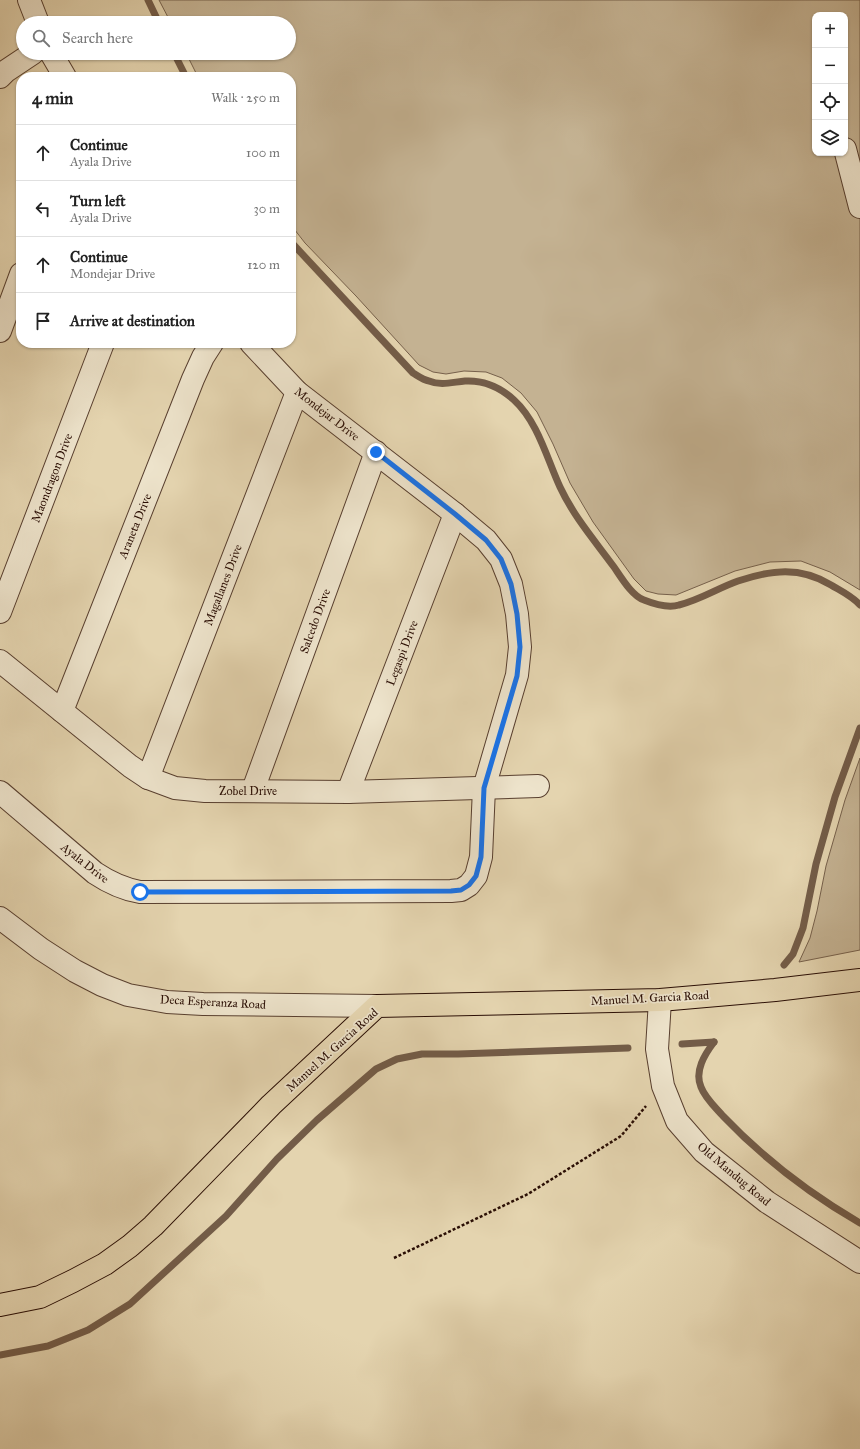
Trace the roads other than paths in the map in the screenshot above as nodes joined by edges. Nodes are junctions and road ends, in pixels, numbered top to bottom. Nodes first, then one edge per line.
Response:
1 (28, 0) edge
2 (35, 16) edge
3 (23, 60) edge
4 (55, 60) edge
5 (62, 72) edge
6 (0, 77) edge
7 (847, 156) edge
8 (860, 207) edge
9 (16, 288) edge
10 (0, 331) edge
11 (101, 348) edge
12 (209, 348) edge
13 (256, 348) edge
14 (297, 392) junction
15 (376, 452) junction
16 (455, 514) junction
17 (0, 612) edge
18 (0, 661) edge
19 (62, 711) junction
20 (148, 778) junction
21 (538, 786) dead end
22 (484, 788) junction
23 (253, 790) junction
24 (0, 792) edge
25 (348, 792) junction
26 (0, 918) edge
27 (860, 980) edge
28 (660, 1000) junction
29 (376, 1006) junction
30 (860, 1262) edge
31 (0, 1305) edge

1 - 2 street
3 - 6 street
4 - 5 street
7 - 8 street
9 - 10 street
11 - 17 street, Maondragon Drive
12 - 19 street, Araneta Drive
13 - 14 street, Mondejar Drive
14 - 15 street, Mondejar Drive
14 - 20 street, Magallanes Drive
15 - 16 street, Mondejar Drive
15 - 23 street, Salcedo Drive
16 - 22 street, Mondejar Drive
16 - 25 street, Legaspi Drive
18 - 19 street, Zobel Drive
19 - 20 street, Zobel Drive
20 - 23 street, Zobel Drive
21 - 22 street, Zobel Drive
22 - 24 street, Ayala Drive
22 - 25 street, Zobel Drive
23 - 25 street, Zobel Drive
26 - 29 street, Deca Esperanza Road
27 - 28 main road, Manuel M. Garcia Road
28 - 29 main road, Manuel M. Garcia Road
28 - 30 street, Old Mandug Road
29 - 31 main road, Manuel M. Garcia Road

